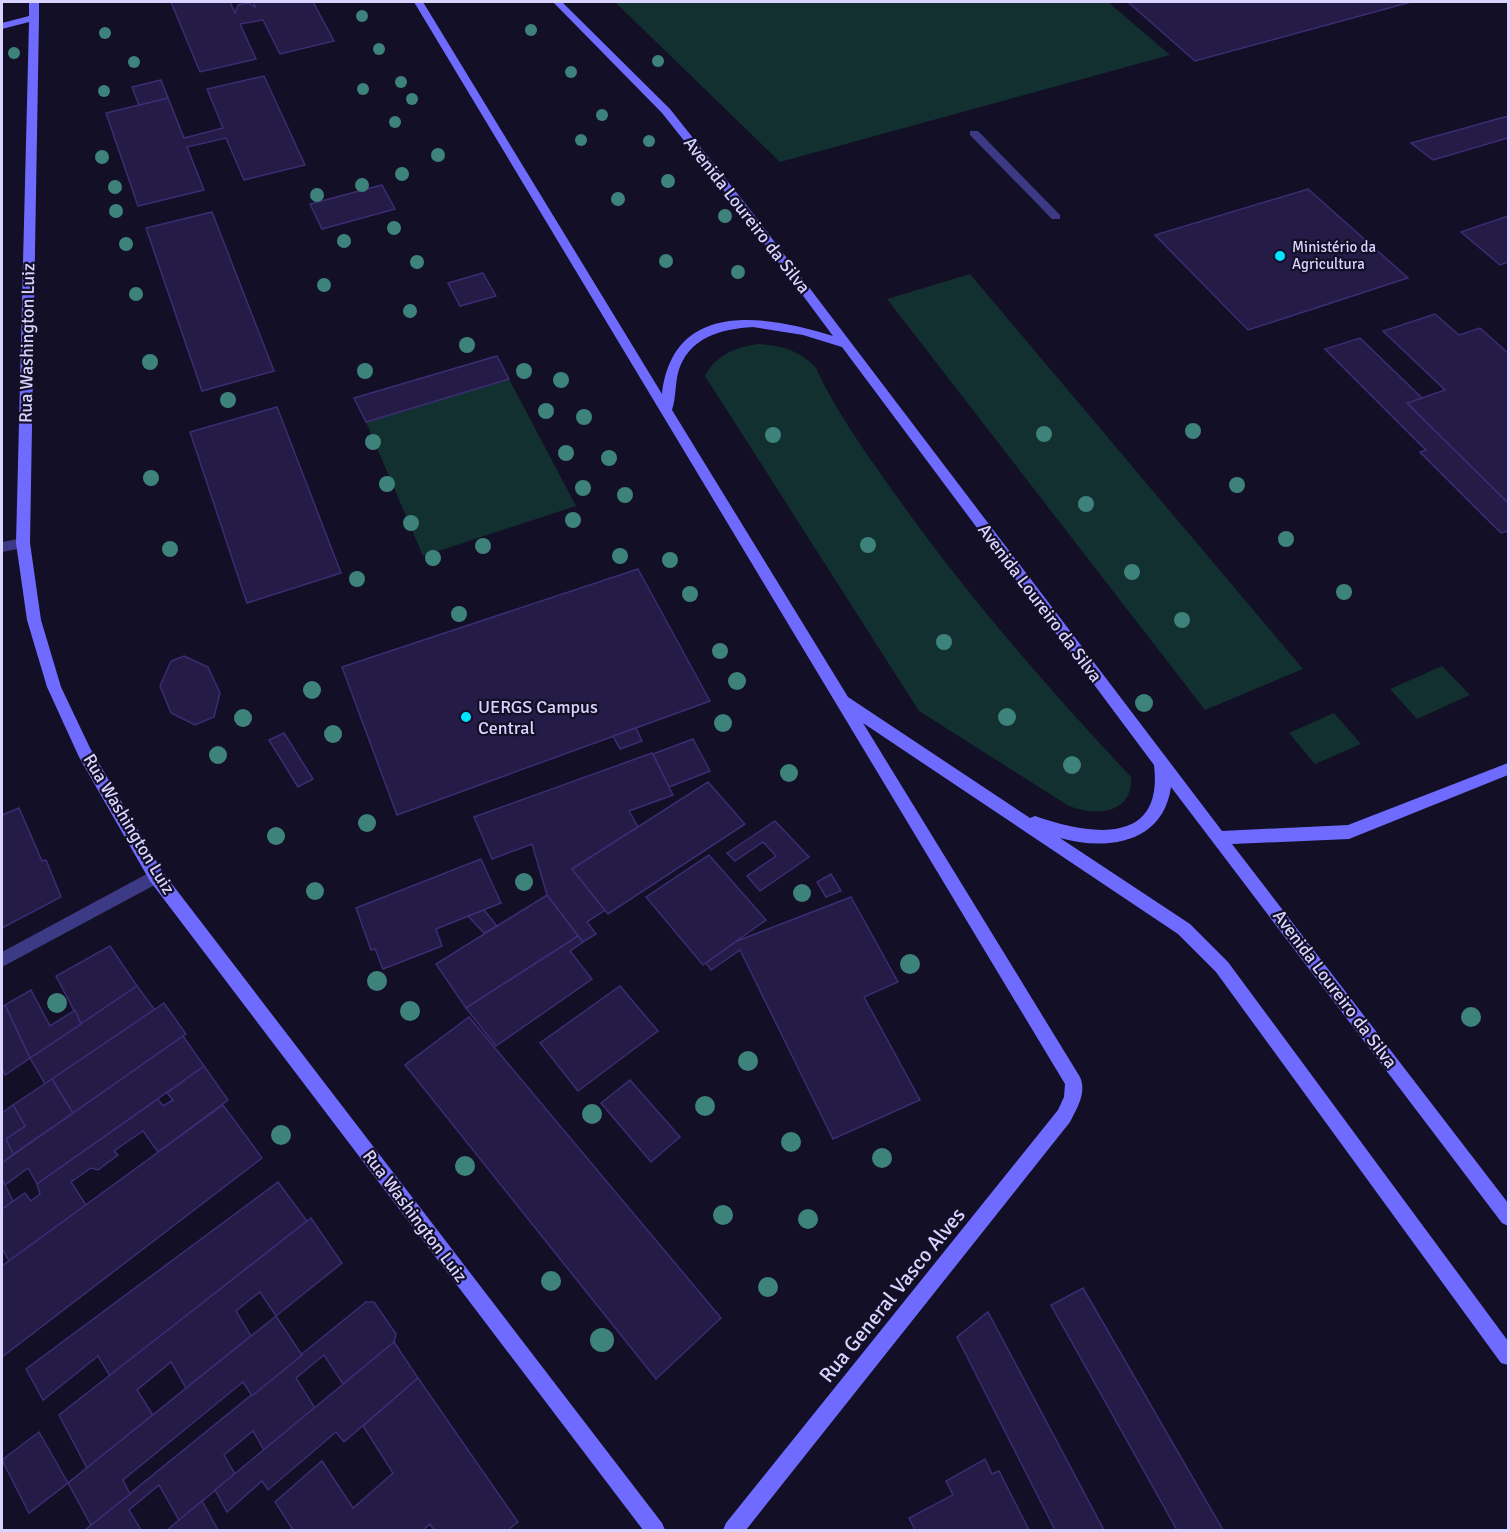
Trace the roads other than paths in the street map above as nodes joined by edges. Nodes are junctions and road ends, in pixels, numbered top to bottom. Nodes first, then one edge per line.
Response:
1 (34, 2) edge
2 (418, 2) edge
3 (557, 2) edge
4 (34, 18) junction
5 (2, 26) edge
6 (974, 134) dead end
7 (1056, 217) dead end
8 (847, 345) junction
9 (667, 409) junction
10 (23, 543) junction
11 (2, 547) edge
12 (839, 699) junction
13 (1159, 759) junction
14 (1509, 769) edge
15 (1007, 811) junction
16 (1221, 838) junction
17 (156, 876) junction
18 (2, 960) edge
19 (1509, 1217) edge
20 (1509, 1356) edge
21 (655, 1530) edge
22 (733, 1530) edge

1 - 4 main road, Rua Washington Luiz
2 - 9 main road
3 - 8 main road, Avenida Loureiro da Silva
4 - 5 main road
4 - 10 main road, Rua Washington Luiz
6 - 7 street
8 - 9 main road
8 - 13 main road, Avenida Loureiro da Silva
9 - 12 main road
10 - 11 street
10 - 17 main road, Rua Washington Luiz
12 - 15 main road
12 - 22 main road, Rua General Vasco Alves
13 - 15 main road
13 - 16 main road, Avenida Loureiro da Silva
14 - 16 main road
15 - 20 main road
16 - 19 main road, Avenida Loureiro da Silva
17 - 18 street
17 - 21 main road, Rua Washington Luiz

